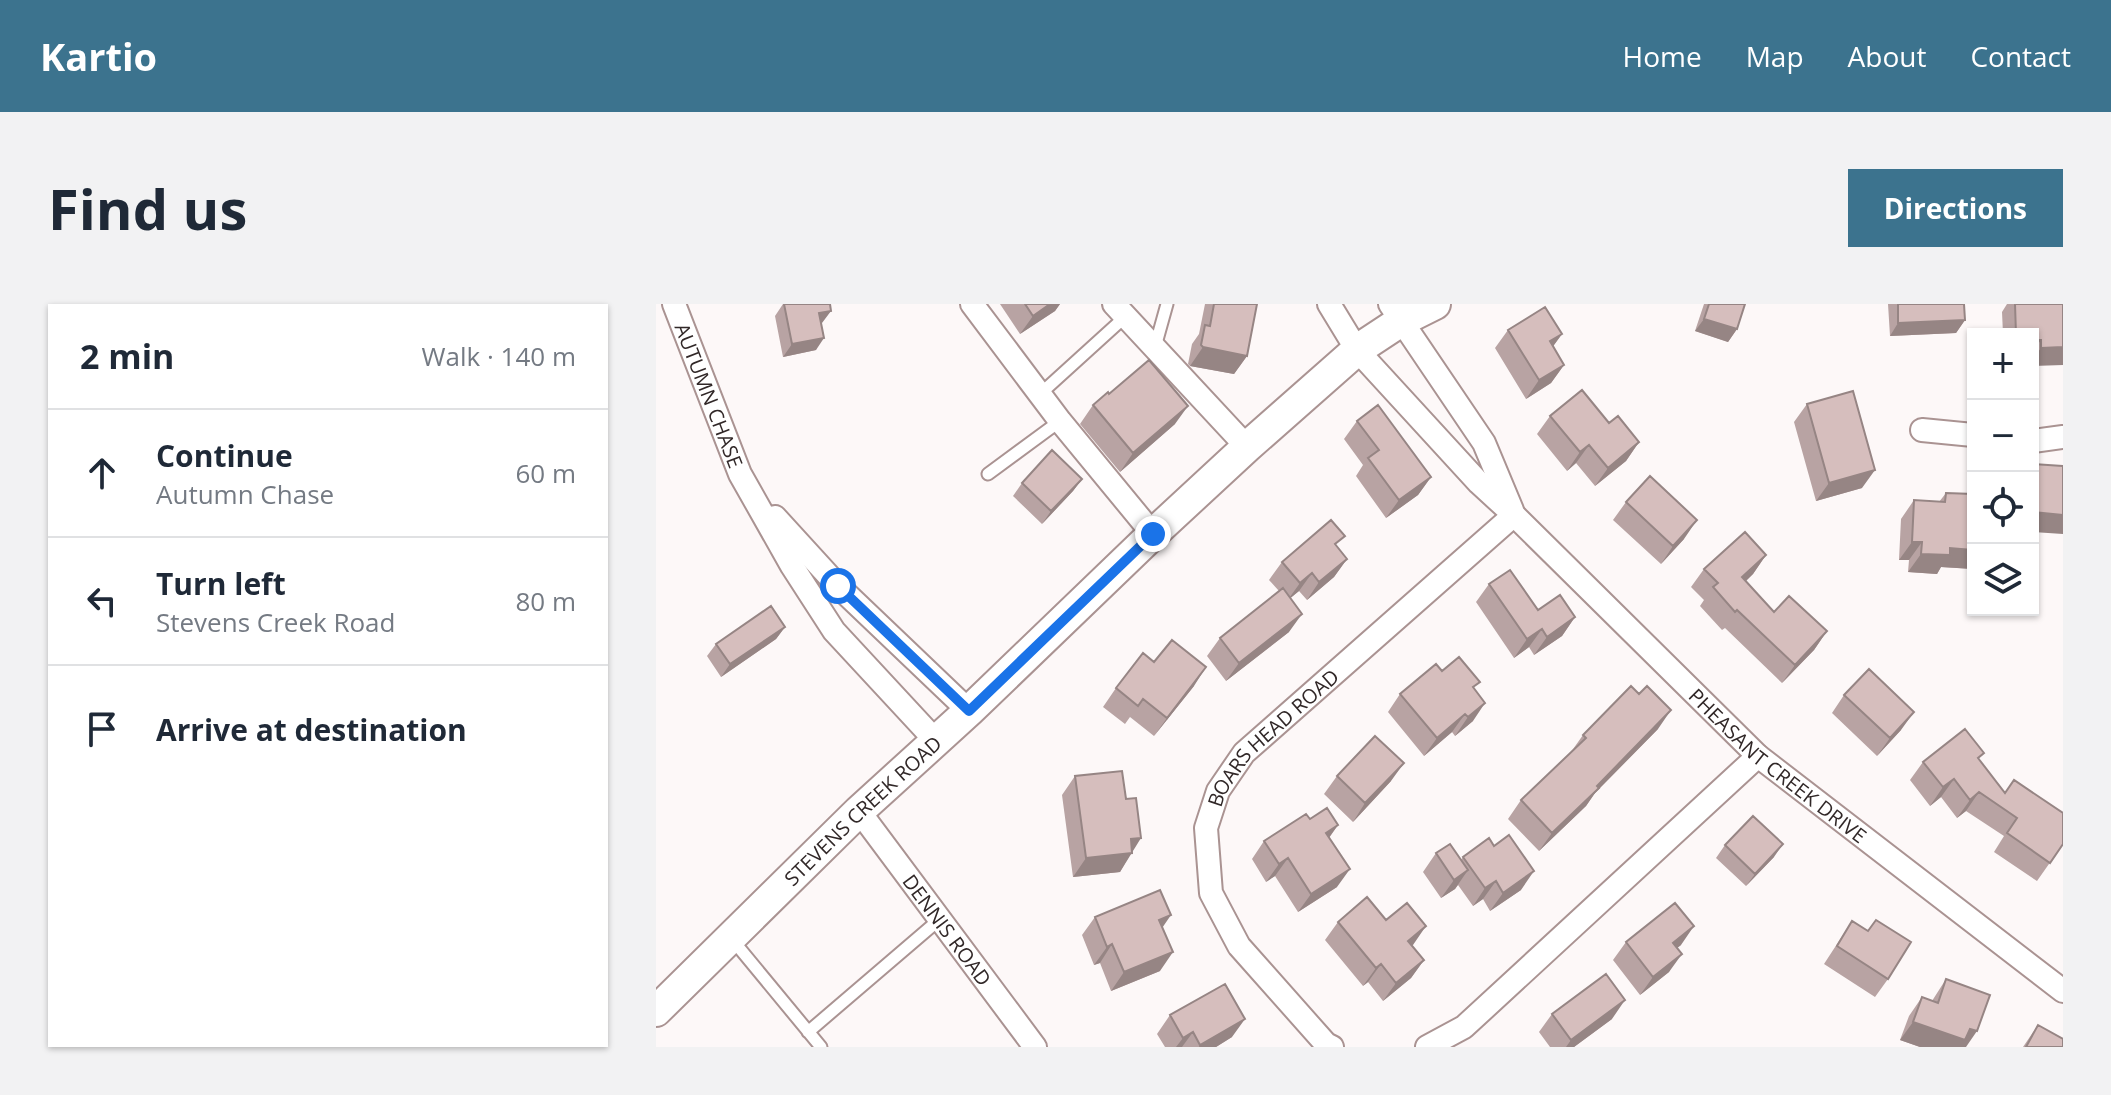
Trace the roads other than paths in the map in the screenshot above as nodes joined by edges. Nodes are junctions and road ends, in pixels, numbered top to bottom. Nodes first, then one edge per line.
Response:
1 (674, 304) edge
2 (972, 304) edge
3 (1167, 304) edge
4 (1329, 304) edge
5 (1435, 304) edge
6 (1120, 310) edge
7 (1395, 313) edge
8 (1155, 347) junction
9 (1357, 350) junction
10 (1039, 395) junction
11 (1459, 407) junction
12 (1060, 421) junction
13 (1429, 429) junction
14 (1922, 430) dead end
15 (1967, 434) edge
16 (2063, 437) edge
17 (2039, 440) edge
18 (1247, 447) junction
19 (988, 474) dead end
20 (747, 487) junction
21 (1514, 515) junction
22 (1153, 534) junction
23 (969, 711) junction
24 (936, 741) junction
25 (1758, 756) junction
26 (859, 811) junction
27 (940, 919) junction
28 (730, 938) junction
29 (2063, 991) edge
30 (656, 1011) edge
31 (808, 1032) junction
32 (821, 1047) edge
33 (1035, 1047) edge
34 (1332, 1047) edge
35 (1427, 1047) edge

1 - 20 street, AUTUMN CHASE
2 - 10 street
3 - 8 lane
4 - 9 street, PHEASANT CREEK DRIVE
5 - 7 street, STEVENS CREEK ROAD
6 - 8 street
6 - 10 lane
7 - 9 street, STEVENS CREEK ROAD
7 - 11 street, PHEASANT CREEK DRIVE
8 - 18 street
9 - 13 street, PHEASANT CREEK DRIVE
9 - 18 street, STEVENS CREEK ROAD
10 - 12 street
11 - 13 street
11 - 21 street, PHEASANT CREEK DRIVE
12 - 19 lane
12 - 22 street
13 - 21 street, PHEASANT CREEK DRIVE
14 - 15 street
16 - 17 street
18 - 22 street, STEVENS CREEK ROAD
20 - 23 street, AUTUMN CHASE
20 - 24 street, AUTUMN CHASE
21 - 25 street, PHEASANT CREEK DRIVE
21 - 34 street, BOARS HEAD ROAD
22 - 23 street, STEVENS CREEK ROAD
23 - 24 street, STEVENS CREEK ROAD
24 - 26 street, STEVENS CREEK ROAD
25 - 29 street, PHEASANT CREEK DRIVE
25 - 35 street
26 - 27 street, DENNIS ROAD
26 - 28 street, STEVENS CREEK ROAD
27 - 31 lane
27 - 33 street, DENNIS ROAD
28 - 30 street, STEVENS CREEK ROAD
28 - 31 lane
31 - 32 lane

